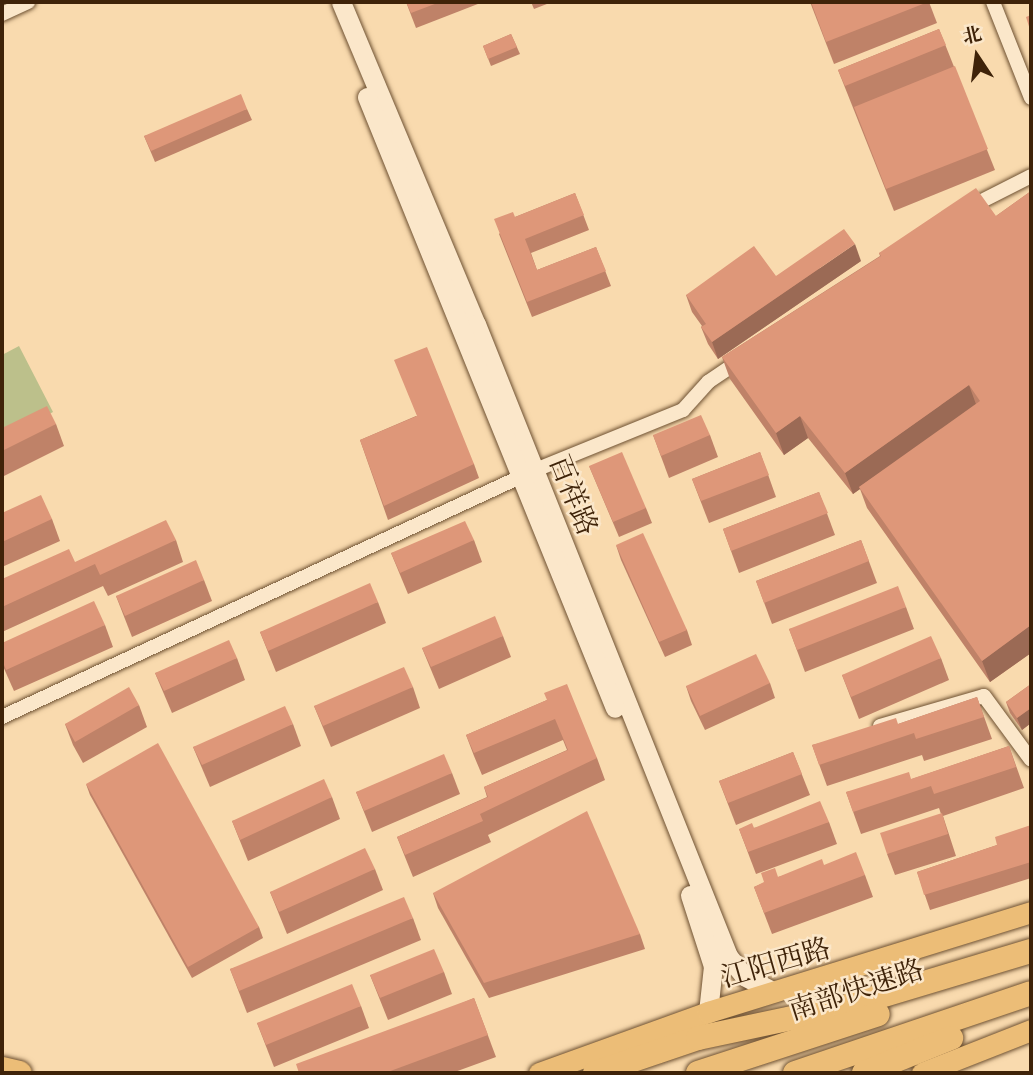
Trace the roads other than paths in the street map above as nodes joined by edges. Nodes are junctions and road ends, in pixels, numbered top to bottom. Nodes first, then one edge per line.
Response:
1 (28, 2) edge
2 (328, 2) edge
3 (341, 2) edge
4 (993, 2) edge
5 (2, 14) edge
6 (1031, 98) edge
7 (1031, 176) edge
8 (952, 219) edge
9 (752, 352) edge
10 (527, 475) junction
11 (2, 717) edge
12 (870, 729) edge
13 (1031, 760) edge
14 (1031, 912) edge
15 (1031, 951) edge
16 (1031, 962) edge
17 (774, 992) junction
18 (1031, 993) edge
19 (1031, 1006) edge
20 (844, 1007) junction
21 (708, 1012) junction
22 (1031, 1030) edge
23 (2, 1069) edge
24 (868, 1071) edge
25 (20, 1073) edge
26 (538, 1073) edge
27 (595, 1073) edge
28 (643, 1073) edge
29 (698, 1073) edge
30 (795, 1073) edge
31 (922, 1073) edge

1 - 5 street
2 - 10 street, 百祥路
3 - 10 street, 百祥路
4 - 6 street
7 - 8 street
9 - 10 street
10 - 11 street
10 - 17 street, 百祥路
10 - 21 street, 百祥路
12 - 13 street
14 - 17 main road, 江阳西路
15 - 20 highway
16 - 29 highway, 南部快速路
17 - 21 main road, 江阳西路
18 - 30 highway
19 - 24 highway
20 - 27 highway
20 - 28 highway
21 - 26 main road, 江阳西路
22 - 31 main road
23 - 25 highway

